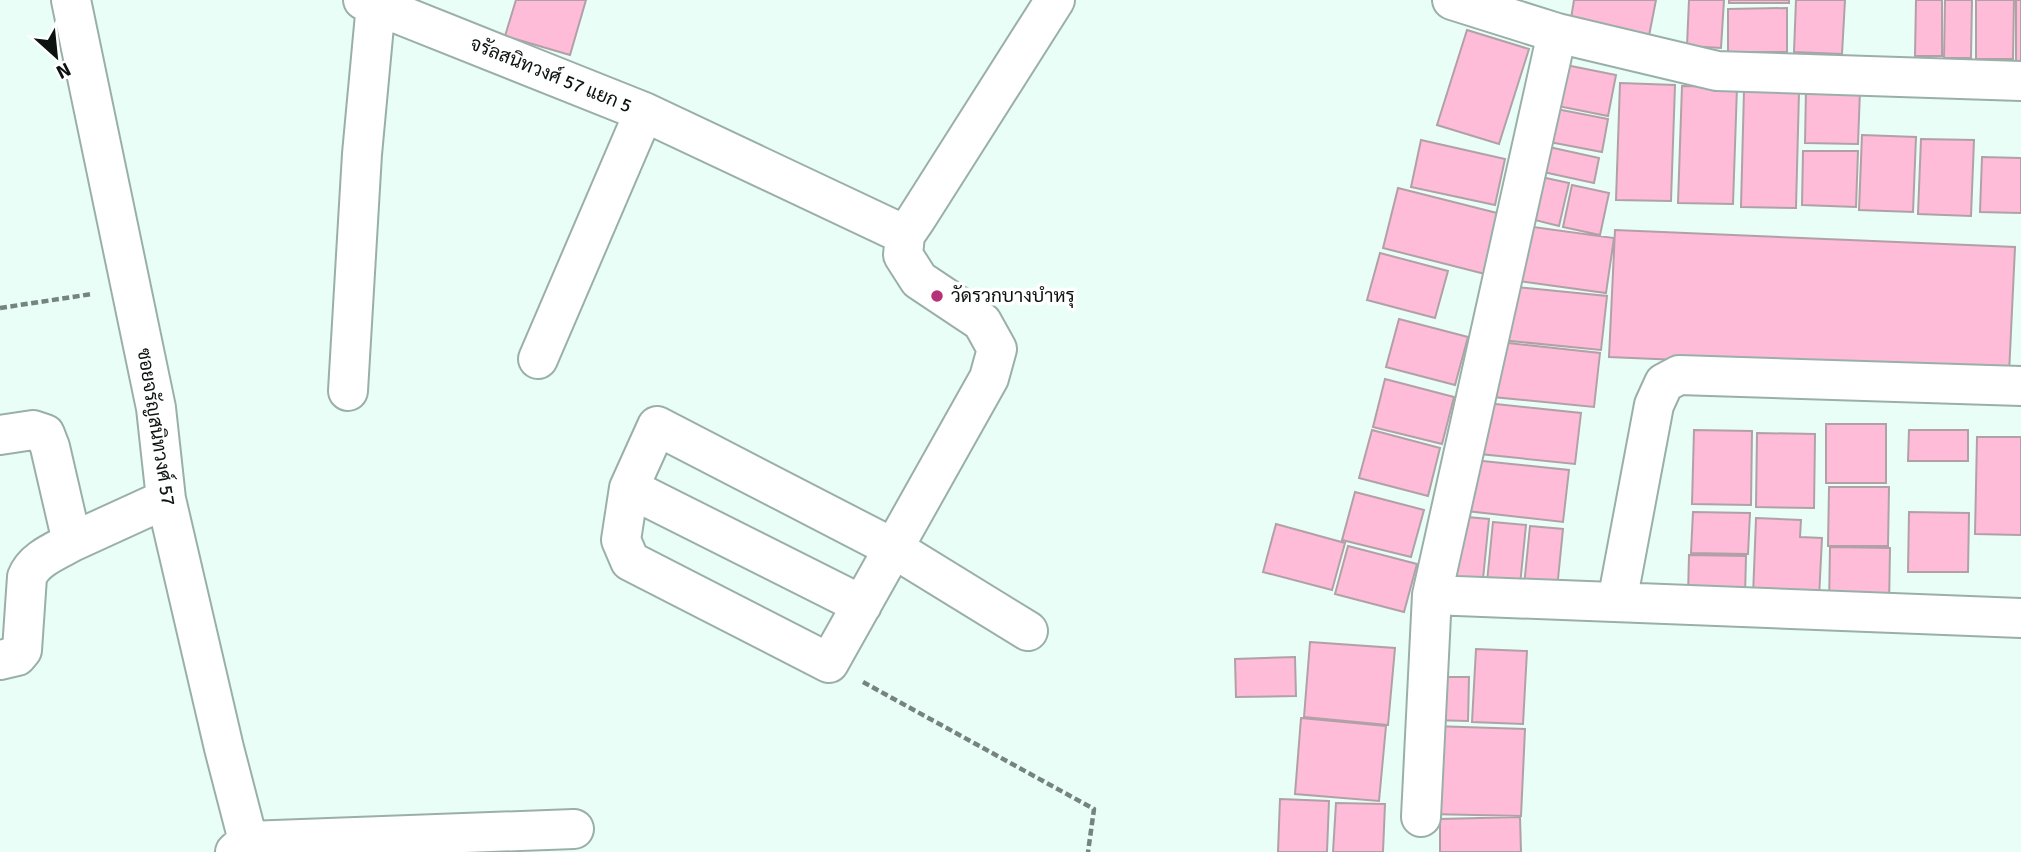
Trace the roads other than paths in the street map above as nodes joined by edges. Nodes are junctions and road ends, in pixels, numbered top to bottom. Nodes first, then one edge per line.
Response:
1 (71, 0) edge
2 (1055, 0) edge
3 (1452, 0) edge
4 (370, 2) edge
5 (1557, 33) junction
6 (2021, 80) edge
7 (644, 112) junction
8 (905, 235) junction
9 (538, 359) dead end
10 (2021, 386) edge
11 (348, 391) dead end
12 (0, 435) edge
13 (629, 488) junction
14 (166, 499) junction
15 (72, 542) junction
16 (893, 548) junction
17 (1432, 595) junction
18 (1617, 602) junction
19 (862, 605) junction
20 (2021, 618) edge
21 (1028, 631) dead end
22 (0, 660) edge
23 (1421, 817) dead end
24 (574, 829) dead end
25 (244, 848) edge

1 - 14 street, ซอยจรัญสนิทวงศ์ 57
2 - 8 street
3 - 5 street
4 - 7 street, จรัลสนิทวงศ์ 57 แยก 5
4 - 11 street
5 - 6 street
5 - 17 street
7 - 8 street
7 - 9 street, จรัลสนิทวงศ์ 57 แยก 5
8 - 16 street
10 - 18 street
12 - 15 street
13 - 16 street
13 - 19 street
13 - 19 street
14 - 15 street
14 - 25 street, ซอยจรัญสนิทวงศ์ 57
15 - 22 street
16 - 19 street
16 - 21 street
17 - 18 street
17 - 23 street
18 - 20 street
24 - 25 street

